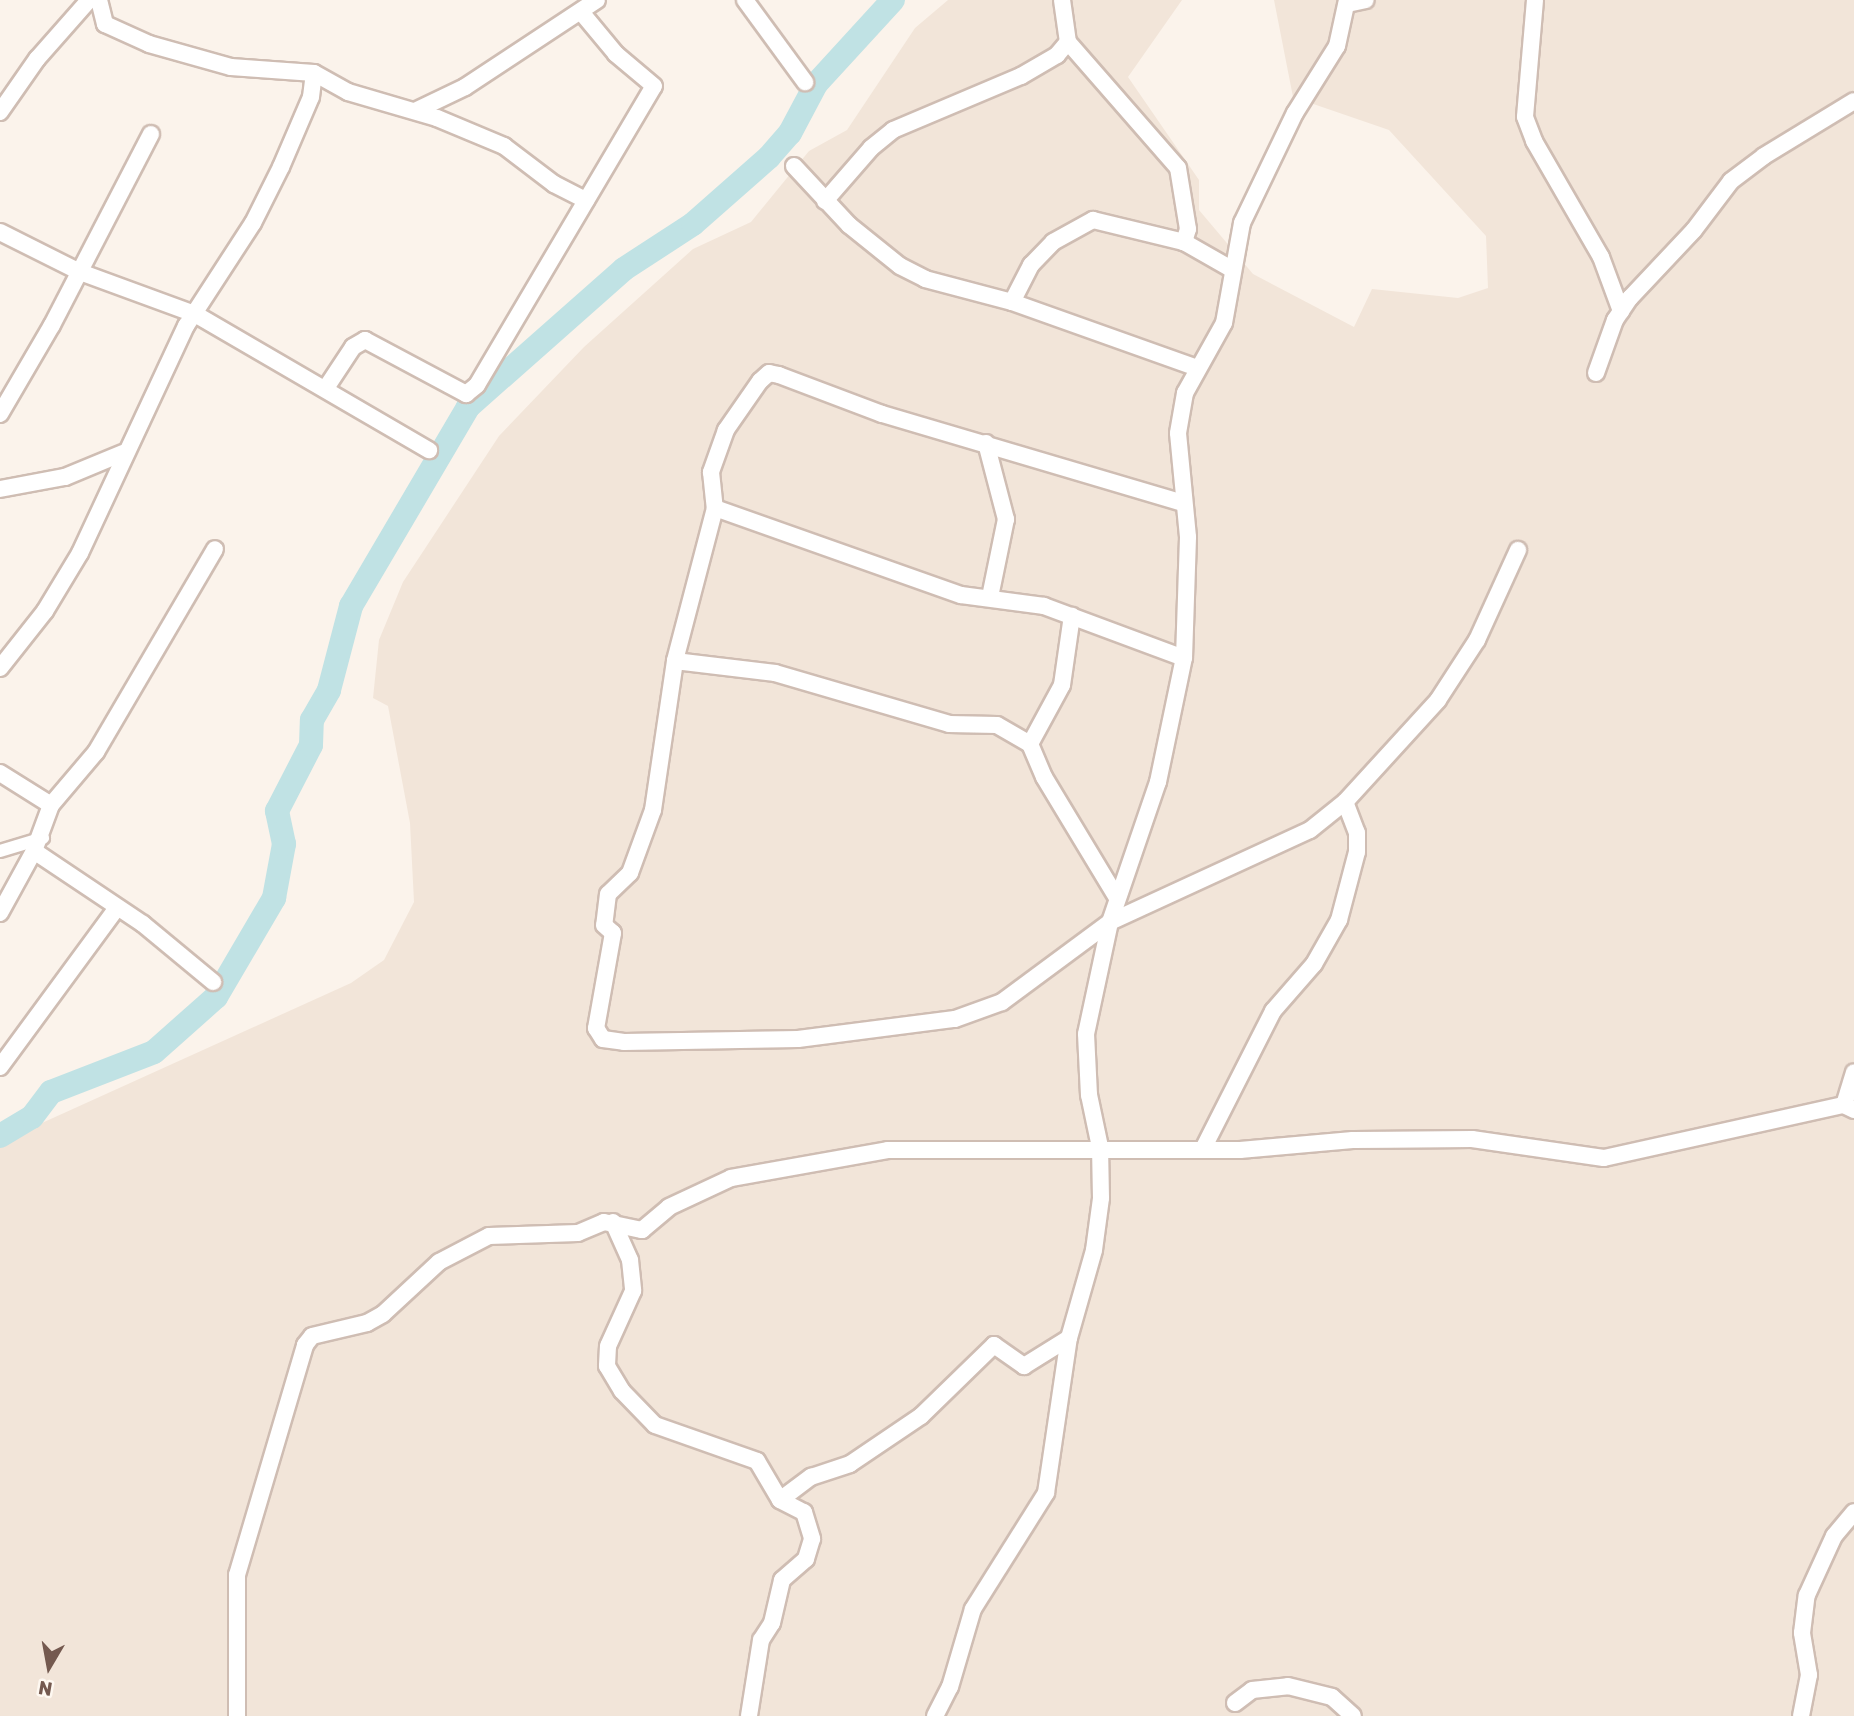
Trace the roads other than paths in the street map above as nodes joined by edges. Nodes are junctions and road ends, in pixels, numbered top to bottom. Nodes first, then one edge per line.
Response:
1 (89, 0) edge
2 (99, 0) edge
3 (597, 0) edge
4 (745, 0) edge
5 (1062, 0) edge
6 (1366, 0) edge
7 (1535, 0) edge
8 (1347, 2) edge
9 (581, 12) junction
10 (1068, 42) junction
11 (314, 73) junction
12 (805, 82) dead end
13 (1854, 101) edge
14 (415, 111) junction
15 (0, 112) edge
16 (151, 134) dead end
17 (794, 166) dead end
18 (586, 200) junction
19 (825, 201) junction
20 (0, 232) edge
21 (1184, 242) junction
22 (1233, 270) junction
23 (80, 272) junction
24 (1012, 302) junction
25 (1621, 311) junction
26 (195, 314) junction
27 (1197, 368) junction
28 (1596, 373) dead end
29 (326, 388) junction
30 (0, 414) edge
31 (986, 443) junction
32 (429, 450) dead end
33 (123, 453) junction
34 (0, 489) edge
35 (1183, 503) junction
36 (715, 508) junction
37 (215, 549) dead end
38 (1518, 550) dead end
39 (990, 597) junction
40 (1072, 617) junction
41 (1184, 658) junction
42 (675, 661) junction
43 (0, 668) edge
44 (1030, 744) junction
45 (0, 773) edge
46 (1345, 802) junction
47 (51, 805) junction
48 (0, 850) edge
49 (34, 851) junction
50 (1117, 898) junction
51 (117, 908) junction
52 (0, 913) edge
53 (1110, 922) junction
54 (213, 982) dead end
55 (0, 1066) edge
56 (1854, 1072) edge
57 (1849, 1107) edge
58 (1100, 1147) junction
59 (1203, 1149) junction
60 (613, 1222) junction
61 (1069, 1338) junction
62 (780, 1500) junction
63 (1854, 1512) edge
64 (1236, 1703) dead end
65 (237, 1716) edge
66 (749, 1716) edge
67 (935, 1716) edge
68 (1353, 1716) edge
69 (1801, 1716) edge

1 - 15 street
2 - 11 street
3 - 9 street
4 - 12 street
5 - 10 street
6 - 8 street
7 - 25 street
8 - 22 street
9 - 14 street
9 - 18 street
10 - 19 street
10 - 21 street
11 - 14 street
11 - 26 street
13 - 25 street
14 - 18 street
16 - 23 street
17 - 19 street
18 - 29 street
19 - 24 street
20 - 23 street
21 - 22 street
21 - 24 street
22 - 27 street
23 - 26 street
23 - 30 street
24 - 27 street
25 - 28 street
26 - 29 street
26 - 33 street
27 - 35 street
29 - 32 street
31 - 35 street
31 - 36 street
31 - 39 street
33 - 34 street
33 - 43 street
35 - 41 street
36 - 39 street
36 - 42 street
37 - 47 street
38 - 46 street
39 - 40 street
40 - 41 street
40 - 44 street
41 - 50 street
42 - 44 street
42 - 53 street
44 - 50 street
45 - 47 street
46 - 53 street
46 - 59 street
47 - 48 street
47 - 49 street
49 - 51 street
49 - 52 street
50 - 53 street
51 - 54 street
51 - 55 street
53 - 58 street
56 - 57 street
57 - 59 street
58 - 59 street
58 - 60 street
58 - 61 street
60 - 62 street
60 - 65 street
61 - 62 street
61 - 67 street
62 - 66 street
63 - 69 street
64 - 68 street

